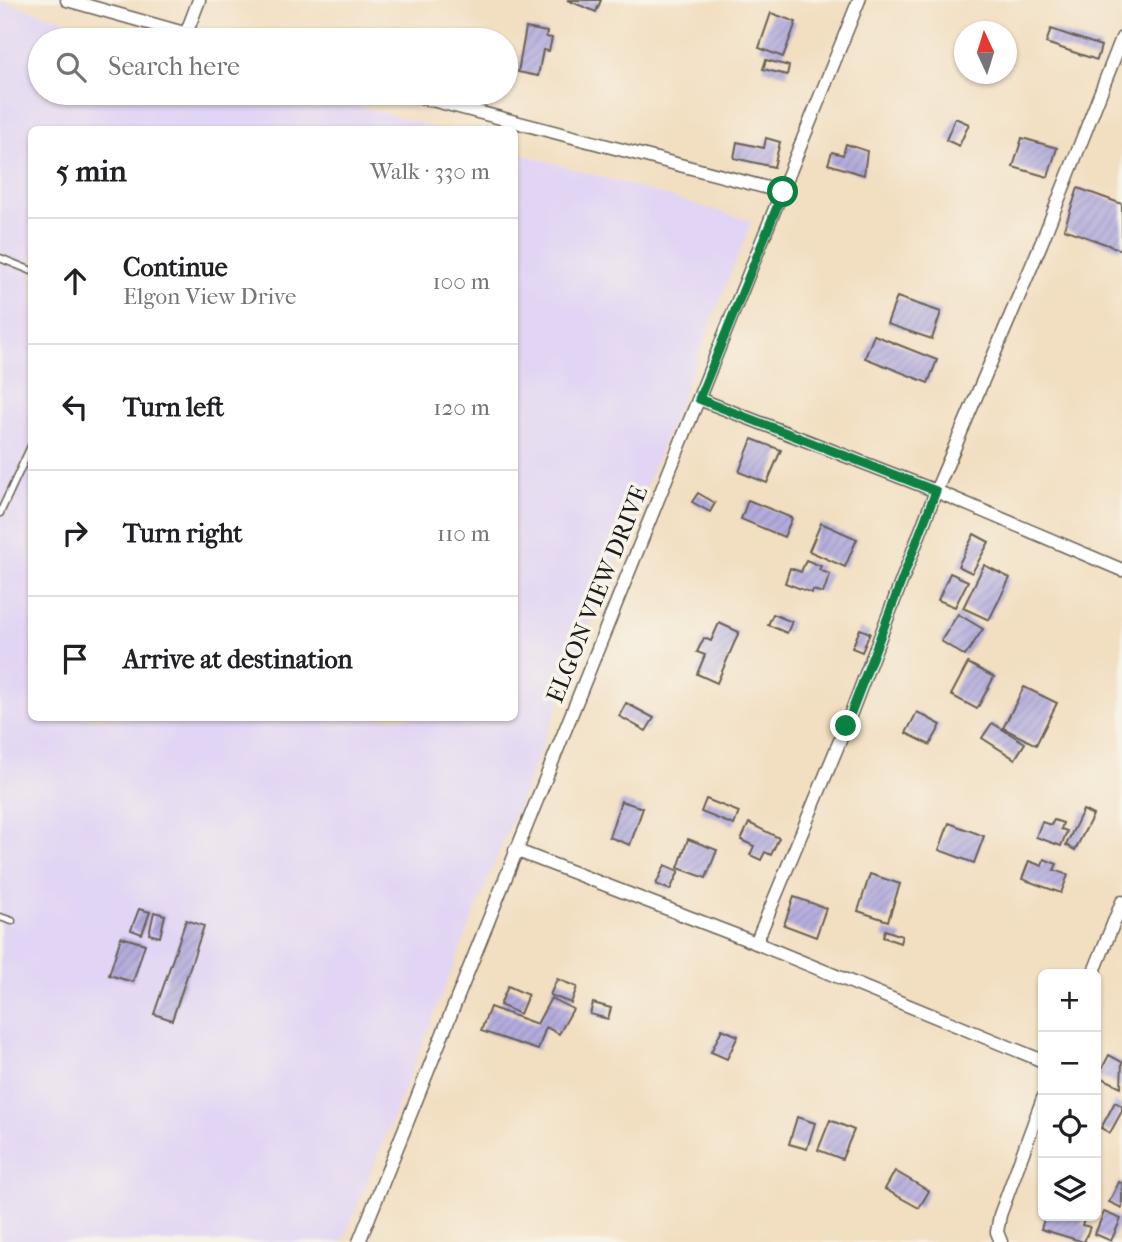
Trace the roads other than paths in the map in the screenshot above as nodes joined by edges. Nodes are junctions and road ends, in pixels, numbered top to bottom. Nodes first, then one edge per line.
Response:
1 (67, 0) edge
2 (198, 0) edge
3 (859, 0) edge
4 (165, 28) edge
5 (188, 28) edge
6 (1122, 38) edge
7 (451, 105) edge
8 (783, 192) junction
9 (0, 258) edge
10 (28, 269) edge
11 (699, 399) junction
12 (28, 453) edge
13 (936, 491) junction
14 (0, 513) edge
15 (1122, 570) edge
16 (515, 850) junction
17 (1122, 902) edge
18 (0, 917) edge
19 (12, 921) dead end
20 (756, 943) junction
21 (1095, 969) edge
22 (1038, 1059) edge
23 (1038, 1112) edge
24 (359, 1242) edge
25 (1001, 1242) edge

1 - 4 street
2 - 5 street
3 - 8 street, ELGON VIEW DRIVE
6 - 13 street
7 - 8 street
8 - 11 street, ELGON VIEW DRIVE
9 - 10 lane
11 - 13 street
11 - 16 street, ELGON VIEW DRIVE
12 - 14 lane
13 - 15 street
13 - 20 street
16 - 20 street
16 - 24 street, ELGON VIEW DRIVE
17 - 21 street
18 - 19 lane
20 - 22 street
23 - 25 street

